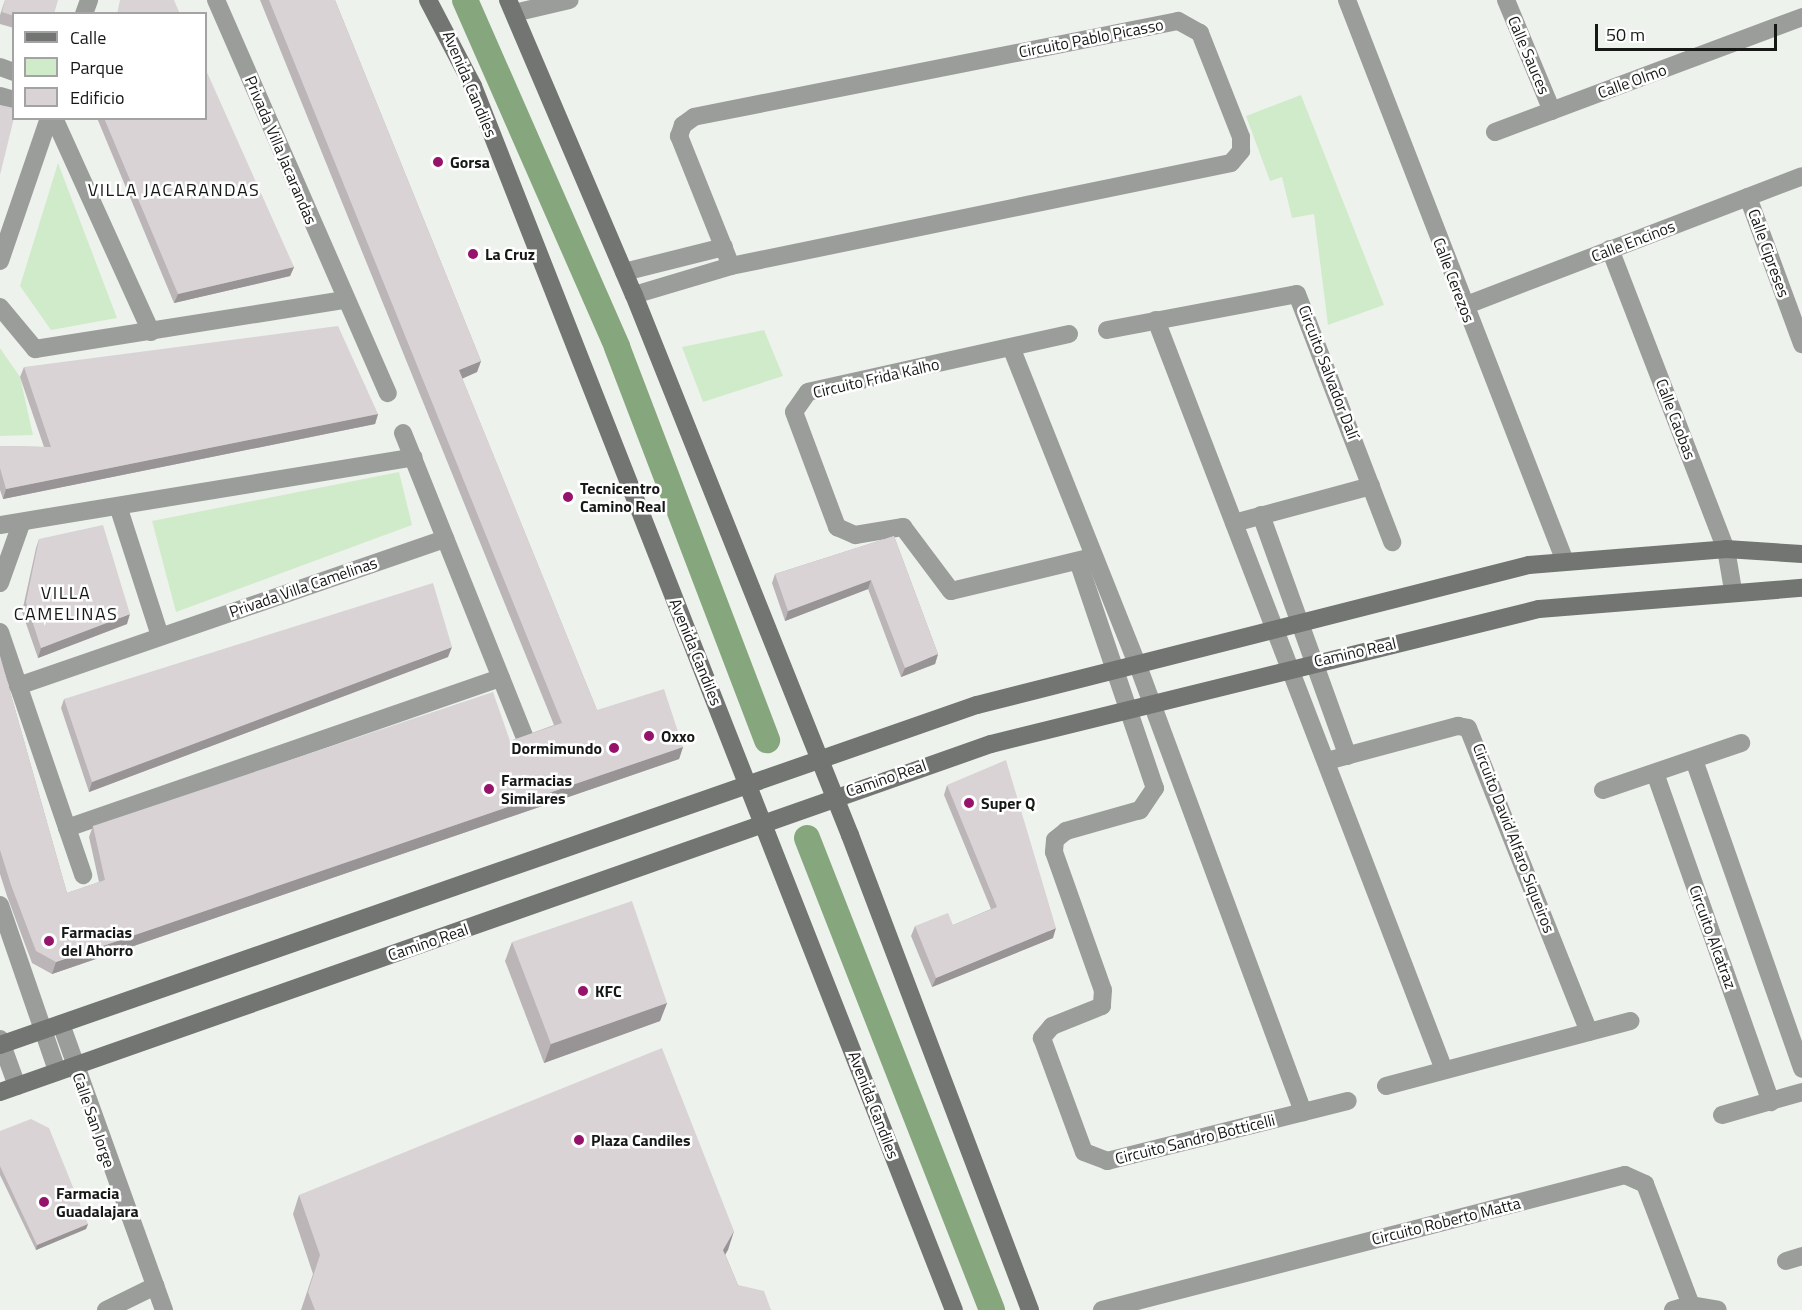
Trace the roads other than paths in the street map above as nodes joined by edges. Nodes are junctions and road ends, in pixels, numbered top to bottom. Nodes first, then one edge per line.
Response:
1 (216, 0) edge
2 (428, 0) edge
3 (570, 0) edge
4 (1347, 0) edge
5 (1506, 0) edge
6 (511, 6) edge
7 (1802, 17) edge
8 (1552, 111) junction
9 (51, 120) edge
10 (53, 120) edge
11 (1495, 132) dead end
12 (1802, 176) edge
13 (1748, 197) junction
14 (724, 247) junction
15 (1610, 249) junction
16 (0, 261) edge
17 (731, 266) junction
18 (624, 272) junction
19 (634, 294) junction
20 (346, 300) junction
21 (1464, 306) junction
22 (0, 307) edge
23 (1156, 320) junction
24 (1107, 330) dead end
25 (151, 332) junction
26 (1069, 334) dead end
27 (1802, 344) edge
28 (1011, 347) junction
29 (388, 393) dead end
30 (403, 433) dead end
31 (412, 457) junction
32 (1371, 486) junction
33 (120, 509) junction
34 (1261, 515) junction
35 (1234, 523) junction
36 (21, 524) junction
37 (0, 525) edge
38 (445, 539) junction
39 (1392, 542) dead end
40 (1726, 549) junction
41 (1802, 554) edge
42 (5, 555) edge
43 (1096, 555) junction
44 (1564, 559) junction
45 (1078, 561) junction
46 (0, 583) edge
47 (1802, 588) edge
48 (1733, 590) junction
49 (1299, 620) junction
50 (1275, 626) junction
51 (0, 632) edge
52 (160, 636) junction
53 (1314, 662) junction
54 (1137, 663) junction
55 (1116, 668) junction
56 (1290, 668) junction
57 (501, 678) junction
58 (18, 686) junction
59 (1152, 701) junction
60 (1130, 707) junction
61 (524, 735) edge
62 (1741, 743) dead end
63 (1348, 756) junction
64 (819, 759) junction
65 (1694, 760) junction
66 (1327, 761) junction
67 (1655, 773) junction
68 (749, 784) junction
69 (1603, 790) dead end
70 (834, 796) junction
71 (763, 822) junction
72 (67, 828) junction
73 (83, 874) dead end
74 (0, 905) edge
75 (1630, 1021) dead end
76 (52, 1027) junction
77 (1589, 1032) junction
78 (1, 1043) edge
79 (75, 1065) junction
80 (1802, 1069) edge
81 (1444, 1070) junction
82 (57, 1071) junction
83 (1386, 1086) dead end
84 (8, 1089) edge
85 (1802, 1092) edge
86 (1348, 1101) dead end
87 (1771, 1102) junction
88 (1303, 1112) junction
89 (1722, 1115) dead end
90 (154, 1286) junction
91 (1682, 1308) edge
92 (106, 1310) edge
93 (164, 1310) edge
94 (954, 1310) edge
95 (1030, 1310) edge
96 (1102, 1310) edge
97 (1718, 1310) edge

1 - 20 street, Privada Villa Jacarandas
2 - 68 street, Avenida Candiles
3 - 6 street
4 - 21 street, Calle Cerezos
5 - 8 street, Calle Sauces
6 - 18 street
7 - 8 street, Calle Olmo
8 - 11 street, Calle Olmo
9 - 16 street
10 - 25 street
12 - 13 street, Calle Encinos
13 - 15 street, Calle Encinos
13 - 27 street, Calle Cipreses
14 - 17 street, Circuito Pablo Picasso
14 - 17 street, Circuito Pablo Picasso
14 - 18 street
15 - 21 street, Calle Encinos
15 - 40 street, Calle Caobas
17 - 19 street, Circuito Pablo Picasso
18 - 19 street
19 - 64 street
20 - 25 street
20 - 29 street, Privada Villa Jacarandas
21 - 44 street, Calle Cerezos
22 - 25 street
23 - 24 street, Circuito Salvador Dalí
23 - 32 street, Circuito Salvador Dalí
23 - 35 street
26 - 28 street, Circuito Frida Kalho
28 - 43 street
28 - 45 street, Circuito Frida Kalho
30 - 31 street
31 - 33 street
31 - 38 street
32 - 34 street
32 - 39 street, Circuito Salvador Dalí
33 - 36 street
33 - 52 street
34 - 35 street
34 - 49 street
35 - 50 street
36 - 37 street
36 - 42 street
38 - 52 street, Privada Villa Camelinas
38 - 57 street
40 - 41 street
40 - 44 street
40 - 48 street, Calle Caobas
42 - 46 street
43 - 45 street, Circuito Frida Kalho
43 - 54 street
44 - 49 street
45 - 55 street
47 - 48 street, Camino Real
48 - 53 street, Camino Real
49 - 50 street
49 - 53 street
50 - 54 street
50 - 56 street
51 - 58 street
52 - 58 street, Privada Villa Camelinas
53 - 56 street, Camino Real
53 - 63 street
54 - 55 street
54 - 59 street
55 - 60 street
55 - 64 street
56 - 59 street, Camino Real
56 - 66 street
57 - 61 street
57 - 72 street
58 - 72 street
59 - 60 street, Camino Real
59 - 88 street
60 - 70 street, Camino Real
60 - 88 street, Circuito Sandro Botticelli
62 - 65 street
63 - 66 street, Circuito David Alfaro Siqueiros
63 - 77 street, Circuito David Alfaro Siqueiros
64 - 68 street
64 - 70 street
65 - 67 street
65 - 80 street
66 - 81 street
67 - 69 street
67 - 87 street, Circuito Alcatraz
68 - 71 street, Avenida Candiles
68 - 76 street
70 - 71 street, Camino Real
70 - 95 street
71 - 79 street, Camino Real
71 - 94 street, Avenida Candiles
72 - 73 street
74 - 76 street
75 - 77 street
76 - 78 street
76 - 79 street, Calle San Jorge
76 - 82 street
77 - 81 street
78 - 84 street
79 - 82 street, Camino Real
79 - 90 street, Calle San Jorge
81 - 83 street
82 - 84 street, Camino Real
85 - 87 street
86 - 88 street, Circuito Sandro Botticelli
87 - 89 street
90 - 92 street
90 - 93 street, Calle San Jorge
91 - 96 street, Circuito Roberto Matta
91 - 97 street

